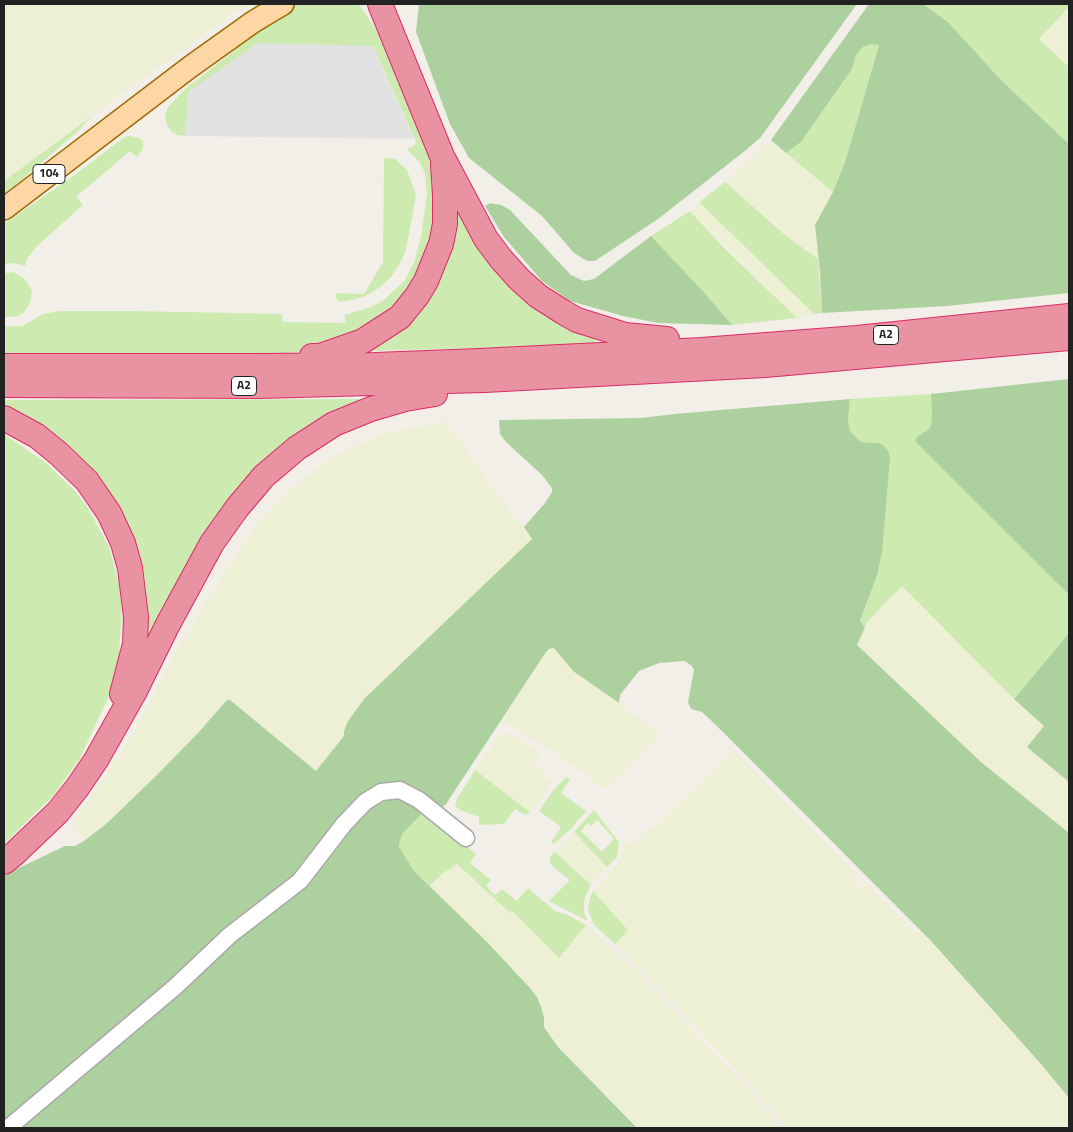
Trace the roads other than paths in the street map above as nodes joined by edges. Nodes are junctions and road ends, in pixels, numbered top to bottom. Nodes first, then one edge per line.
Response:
1 (273, 4) edge
2 (284, 4) edge
3 (365, 4) edge
4 (380, 4) edge
5 (253, 22) junction
6 (395, 43) junction
7 (442, 156) junction
8 (4, 209) edge
9 (1069, 316) edge
10 (1069, 338) edge
11 (702, 350) junction
12 (4, 366) edge
13 (259, 366) junction
14 (485, 380) junction
15 (4, 385) edge
16 (4, 418) edge
17 (108, 736) junction
18 (466, 838) dead end
19 (4, 862) edge
20 (8, 1128) edge

1 - 5 main road, 104
2 - 5 main road, 104
3 - 6 highway
4 - 6 highway
5 - 8 main road, 104
6 - 7 highway
7 - 11 highway
7 - 13 highway
9 - 11 highway, A2
10 - 14 highway, A2
11 - 13 highway, A2
12 - 13 highway, A2
14 - 15 highway, A2
14 - 17 highway
16 - 17 highway
17 - 19 highway
18 - 20 street

